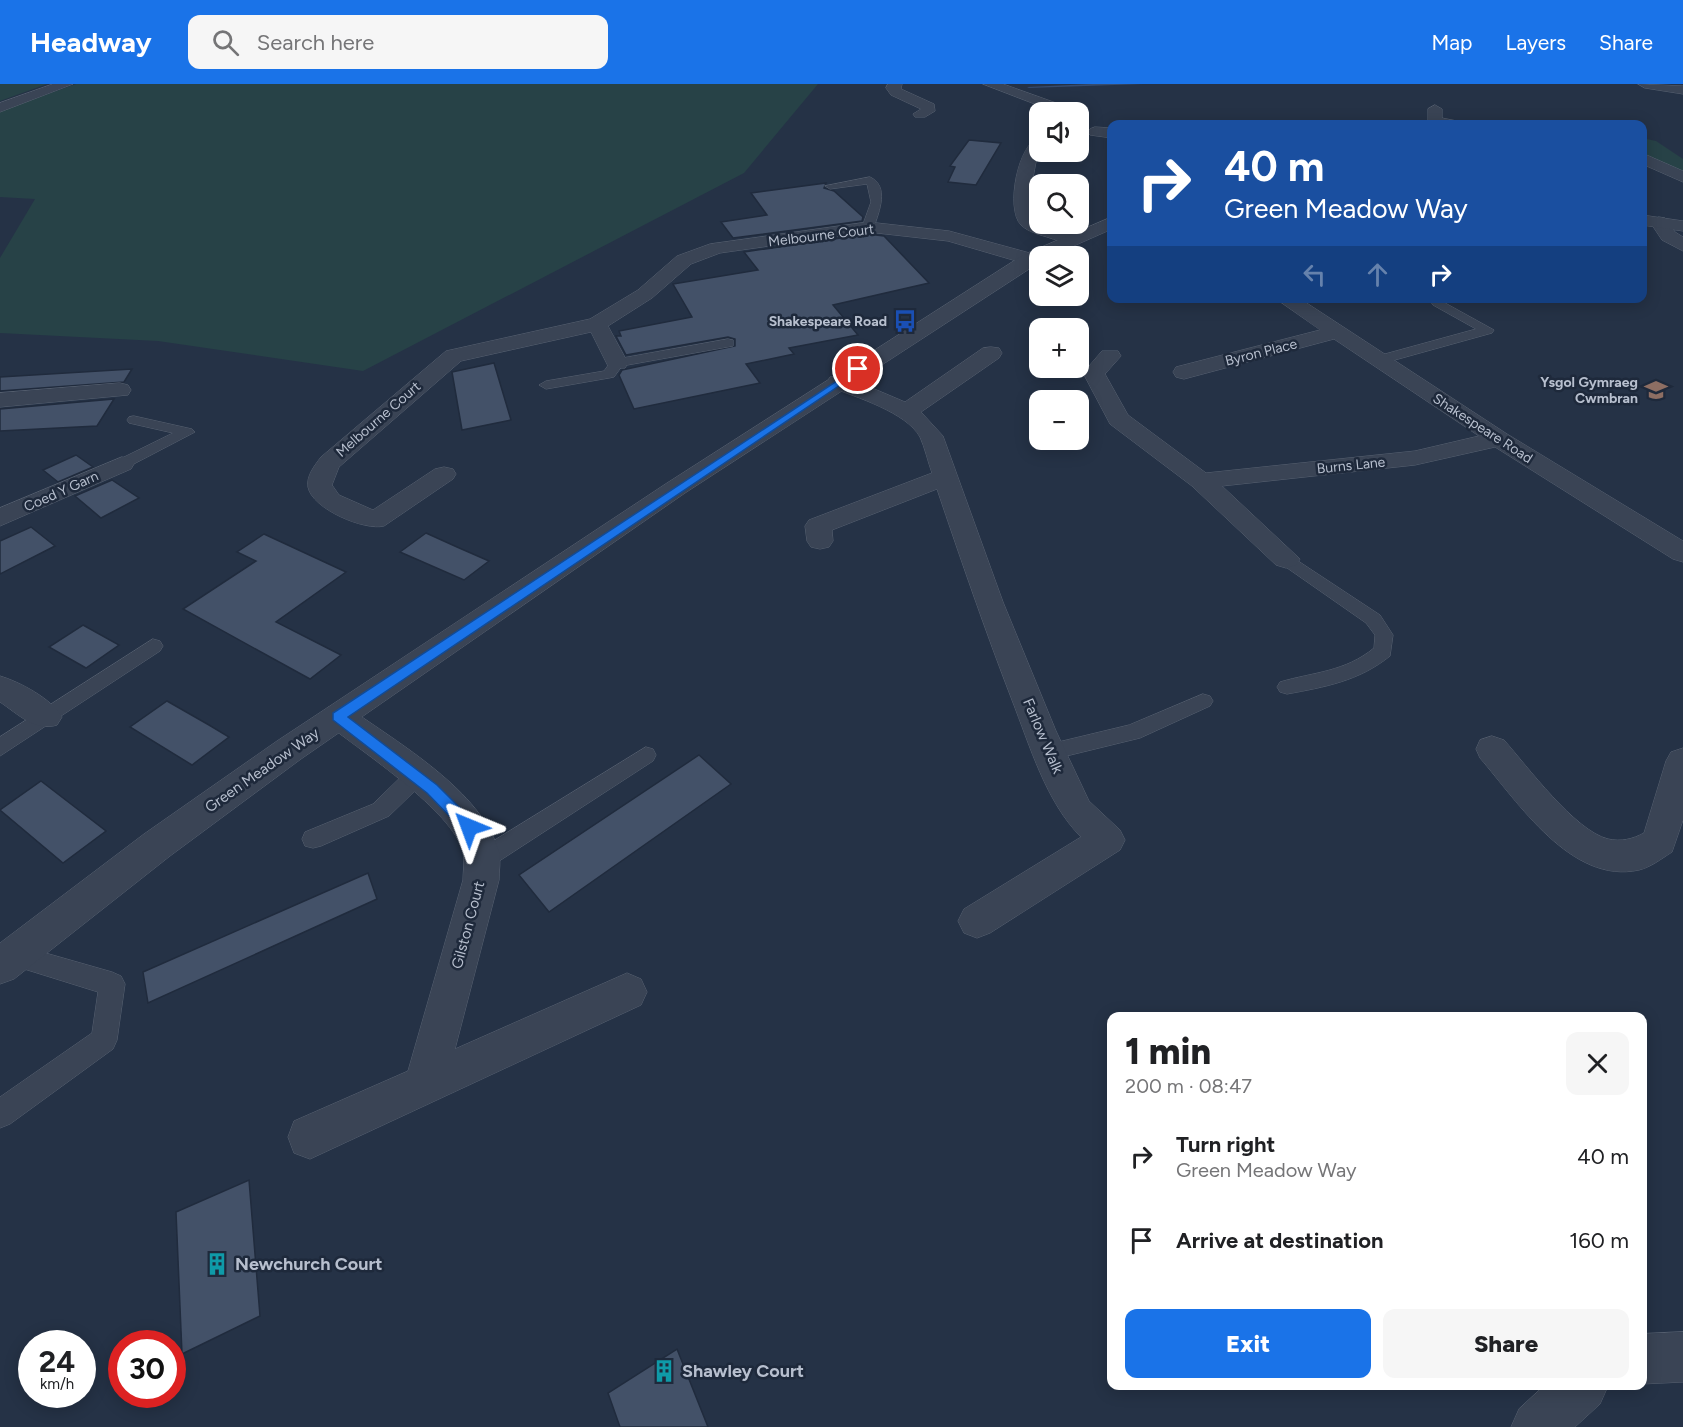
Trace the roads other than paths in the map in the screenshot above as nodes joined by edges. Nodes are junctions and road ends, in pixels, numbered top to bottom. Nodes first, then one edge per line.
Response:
1 (66, 84) edge
2 (895, 84) edge
3 (991, 84) edge
4 (1645, 84) edge
5 (1683, 90) edge
6 (1040, 102) edge
7 (0, 108) edge
8 (1435, 109) dead end
9 (920, 114) dead end
10 (1434, 120) edge
11 (1089, 124) edge
12 (1107, 131) edge
13 (1029, 158) edge
14 (1647, 160) edge
15 (1683, 177) edge
16 (830, 186) dead end
17 (1651, 221) edge
18 (1107, 224) edge
19 (1683, 226) edge
20 (868, 227) junction
21 (1071, 238) junction
22 (1683, 245) edge
23 (1056, 246) edge
24 (1029, 260) edge
25 (1029, 261) edge
26 (1293, 303) edge
27 (1439, 303) edge
28 (597, 324) junction
29 (1338, 332) junction
30 (728, 343) dead end
31 (991, 353) dead end
32 (1110, 356) dead end
33 (1379, 360) junction
34 (617, 363) junction
35 (1184, 372) dead end
36 (838, 382) junction
37 (546, 385) dead end
38 (120, 390) dead end
39 (77, 394) junction
40 (0, 400) edge
41 (907, 412) junction
42 (60, 418) dead end
43 (135, 420) dead end
44 (1499, 439) junction
45 (122, 464) joint
46 (444, 474) dead end
47 (947, 476) junction
48 (1201, 481) junction
49 (0, 518) edge
50 (820, 541) dead end
51 (1683, 553) edge
52 (1286, 559) joint
53 (153, 646) dead end
54 (0, 687) edge
55 (1287, 687) dead end
56 (1203, 700) dead end
57 (46, 717) junction
58 (338, 717) junction
59 (0, 748) edge
60 (1492, 748) dead end
61 (1050, 752) junction
62 (646, 755) dead end
63 (1683, 761) edge
64 (416, 776) junction
65 (313, 839) dead end
66 (482, 860) junction
67 (977, 921) dead end
68 (7, 961) edge
69 (627, 992) dead end
70 (425, 1085) junction
71 (0, 1114) edge
72 (310, 1137) dead end
73 (1683, 1357) edge
74 (1647, 1359) edge
75 (1578, 1390) edge
76 (1537, 1427) edge

1 - 7 street
2 - 9 street
3 - 6 street
4 - 5 street
8 - 10 street
11 - 12 street
13 - 21 street
14 - 15 street
16 - 20 lane
17 - 19 street
17 - 22 street
18 - 21 street, Green Meadow Way
20 - 24 street, Melbourne Court
20 - 28 street, Melbourne Court
21 - 23 street, Green Meadow Way
25 - 36 street, Green Meadow Way
26 - 29 street, Shakespeare Road
27 - 33 lane
28 - 34 street
28 - 46 street, Melbourne Court
29 - 33 street, Shakespeare Road
29 - 35 street, Byron Place
30 - 34 lane
31 - 41 street
32 - 48 street
33 - 44 street, Shakespeare Road
34 - 37 lane
36 - 41 street, Farlow Walk
36 - 58 street, Green Meadow Way
38 - 39 street
39 - 40 street
39 - 42 street
41 - 47 street, Farlow Walk
43 - 45 lane
44 - 48 street, Burns Lane
44 - 51 street, Shakespeare Road
45 - 49 street, Coed Y Garn
47 - 50 street
47 - 61 street, Farlow Walk
48 - 52 street
52 - 55 lane
53 - 57 lane
54 - 57 street
56 - 61 lane
57 - 59 lane
58 - 64 street, Gilston Court
58 - 68 street, Green Meadow Way
60 - 63 street
61 - 67 street, Farlow Walk
62 - 66 lane
64 - 65 lane
64 - 66 street, Gilston Court
66 - 70 street, Gilston Court
68 - 71 lane
69 - 70 street
70 - 72 street
73 - 74 street
75 - 76 street

